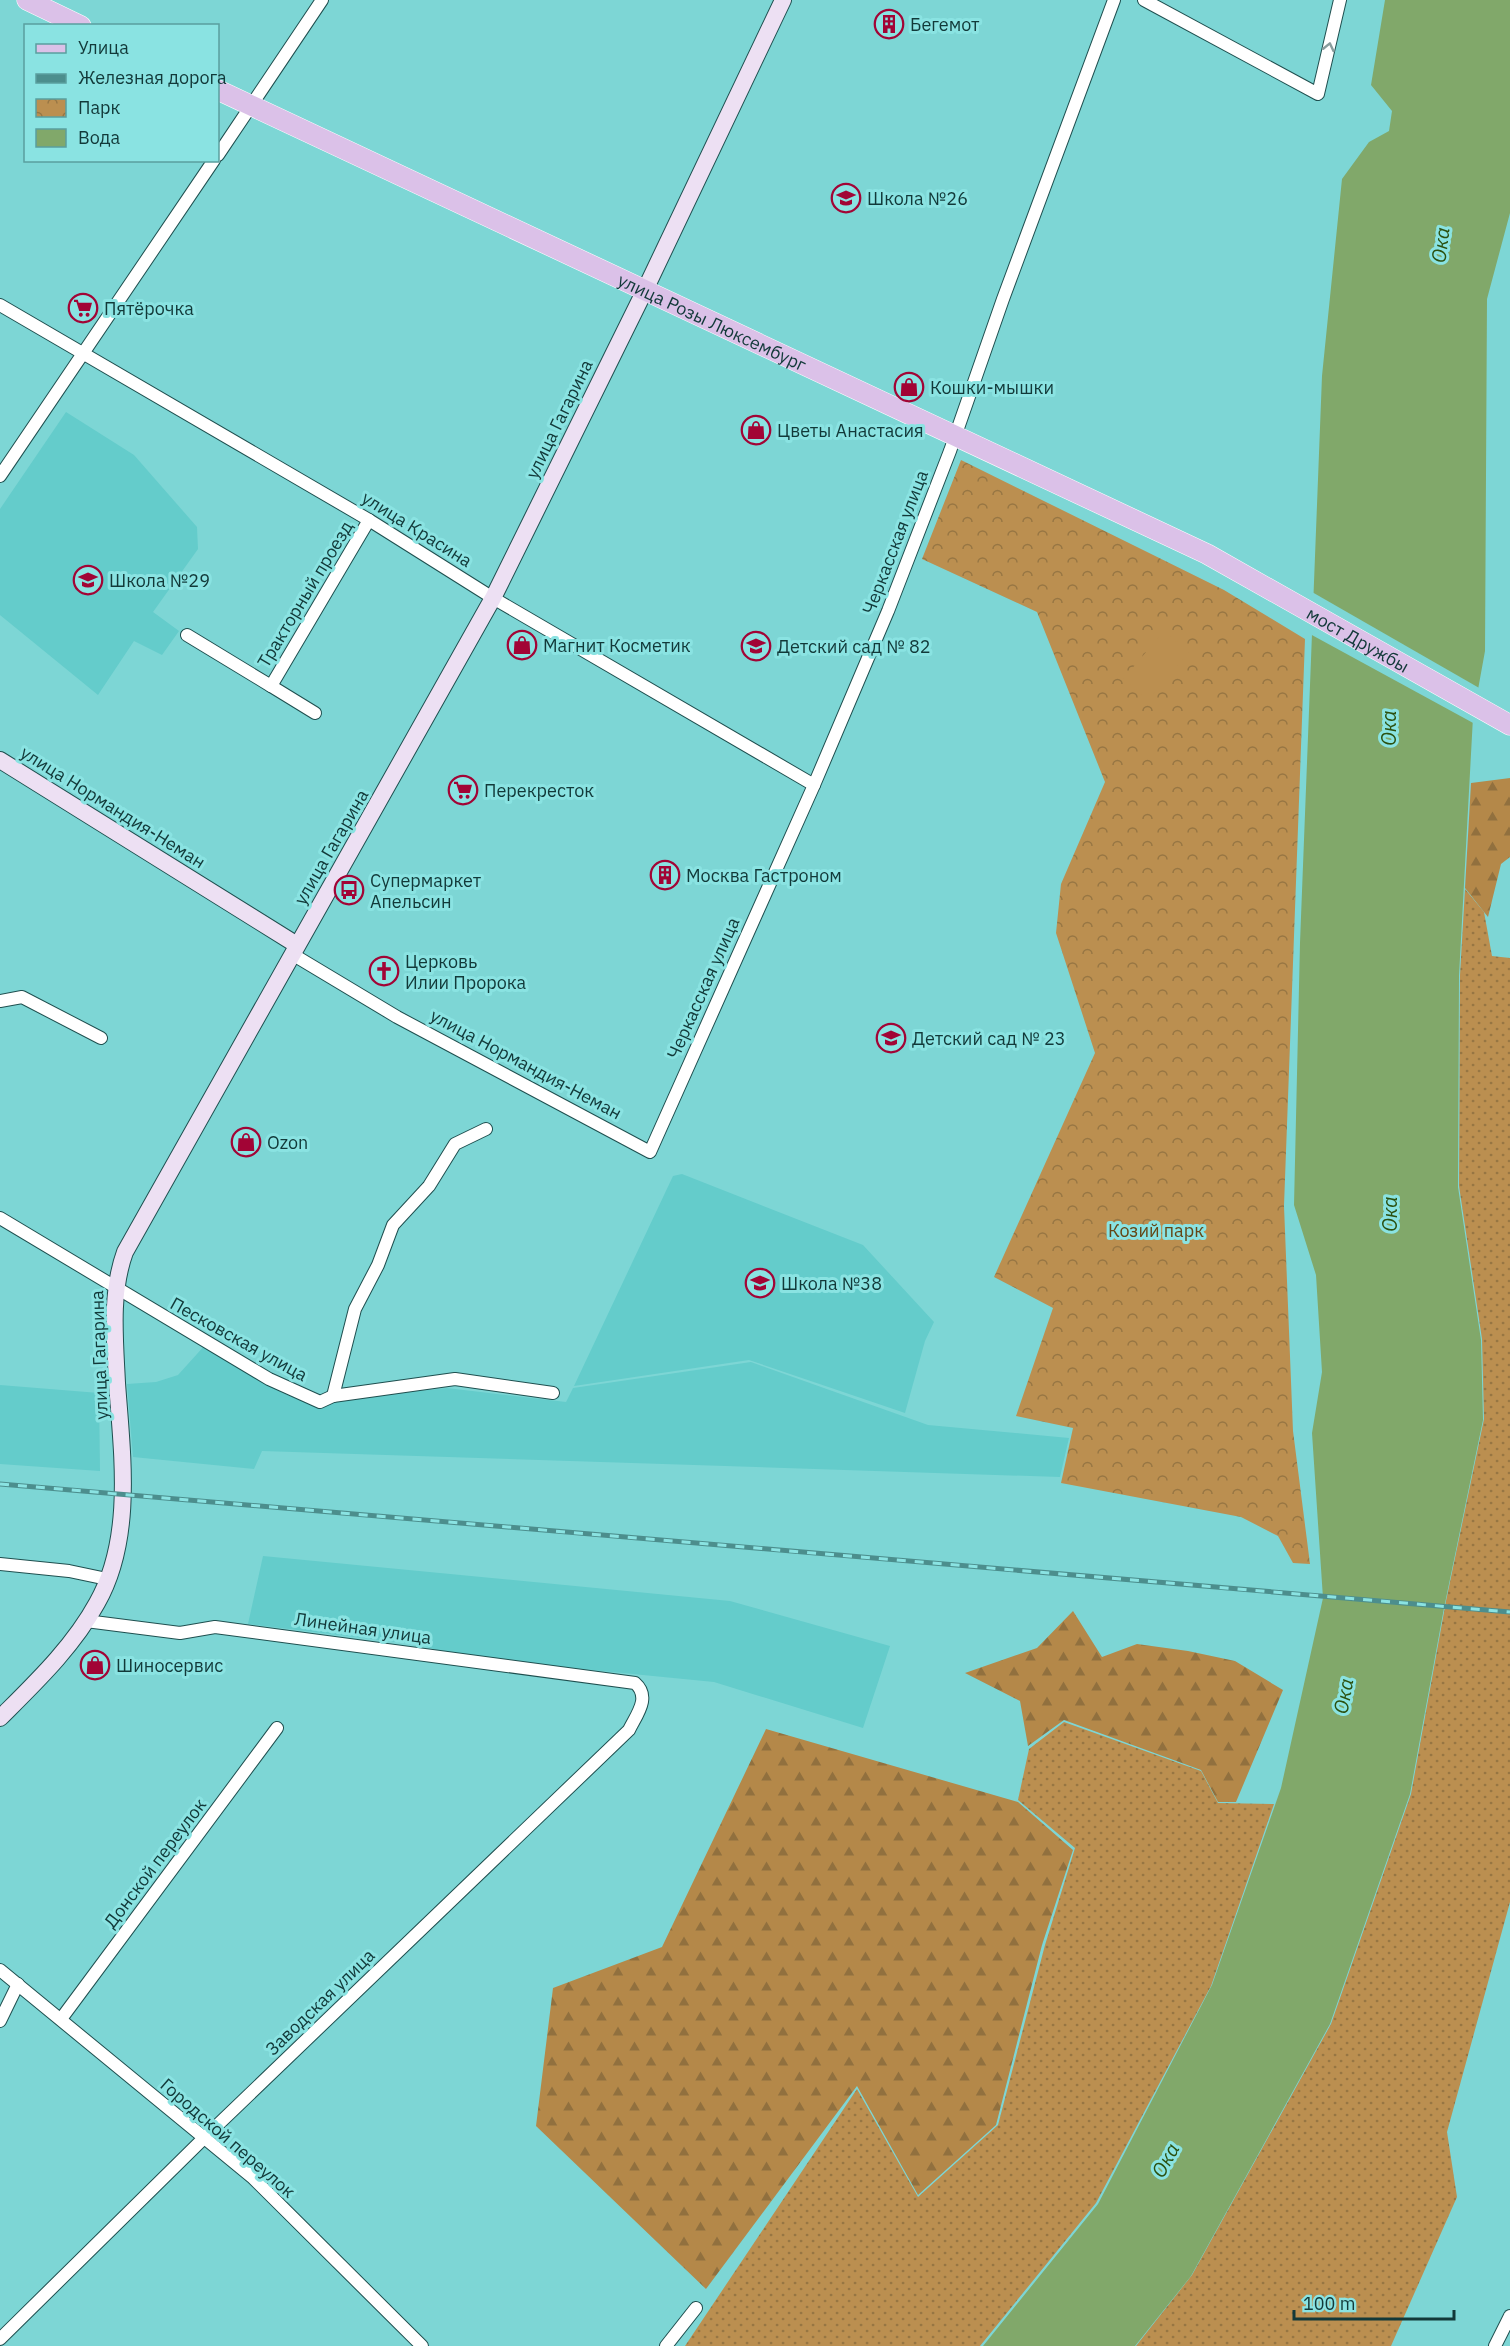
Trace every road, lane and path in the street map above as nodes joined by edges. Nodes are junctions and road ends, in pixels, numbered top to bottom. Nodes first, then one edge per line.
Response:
1 (27, 0) edge
2 (322, 0) edge
3 (783, 0) edge
4 (1114, 0) edge
5 (1144, 0) edge
6 (1340, 0) edge
7 (77, 24) edge
8 (219, 90) edge
9 (251, 106) junction
10 (219, 154) edge
11 (213, 162) edge
12 (645, 290) junction
13 (0, 306) edge
14 (83, 354) junction
15 (955, 436) junction
16 (0, 476) edge
17 (369, 520) junction
18 (1207, 554) joint
19 (493, 598) junction
20 (187, 634) dead end
21 (272, 686) junction
22 (315, 713) dead end
23 (1510, 725) edge
24 (0, 760) edge
25 (814, 786) junction
26 (295, 950) junction
27 (0, 1001) edge
28 (101, 1038) dead end
29 (486, 1129) dead end
30 (650, 1152) joint
31 (0, 1218) edge
32 (115, 1288) junction
33 (553, 1393) dead end
34 (333, 1396) junction
35 (0, 1564) edge
36 (107, 1579) junction
37 (86, 1621) junction
38 (635, 1683) joint
39 (0, 1718) edge
40 (278, 1728) dead end
41 (0, 1970) edge
42 (18, 1984) junction
43 (61, 2019) junction
44 (0, 2021) edge
45 (204, 2138) junction
46 (696, 2308) dead end
47 (1510, 2316) edge
48 (0, 2339) edge
49 (422, 2346) edge
50 (666, 2346) edge
51 (1494, 2346) edge

1 - 7 main road
2 - 9 street
3 - 12 main road, улица Гагарина
4 - 15 street, Черкасская улица
5 -> 6 street
8 - 9 main road, улица Розы Люксембург
9 - 10 street
9 - 12 main road, улица Розы Люксембург
11 - 14 street
12 - 15 main road, улица Розы Люксембург
12 - 19 main road, улица Гагарина
13 - 14 street, улица Красина
14 - 16 street
14 - 17 street, улица Красина
15 - 18 main road, улица Розы Люксембург
15 - 25 street, Черкасская улица
17 - 19 street, улица Красина
17 - 21 street, Тракторный проезд
18 - 23 main road, мост Дружбы
19 - 25 street, улица Красина
19 - 26 main road, улица Гагарина
20 - 21 street, Тракторный проезд
21 - 22 street, Тракторный проезд
24 - 26 main road, улица Нормандия-Неман
25 - 30 street, Черкасская улица
26 - 30 street, улица Нормандия-Неман
26 - 32 main road, улица Гагарина
27 - 28 street
29 - 34 street
31 - 32 street, Песковская улица
32 - 34 street, Песковская улица
32 - 36 main road, улица Гагарина
33 - 34 street, Песковская улица
35 - 36 street
36 - 37 main road, улица Гагарина
37 - 38 street, Линейная улица
37 - 39 main road, улица Гагарина
38 - 45 street, Заводская улица
40 - 43 street, Донской переулок
41 - 42 street, Городской переулок
42 - 43 street, Городской переулок
42 - 44 street
43 - 45 street, Городской переулок
45 - 48 street, Заводская улица
45 - 49 street, Городской переулок
46 - 50 street
47 - 51 street

